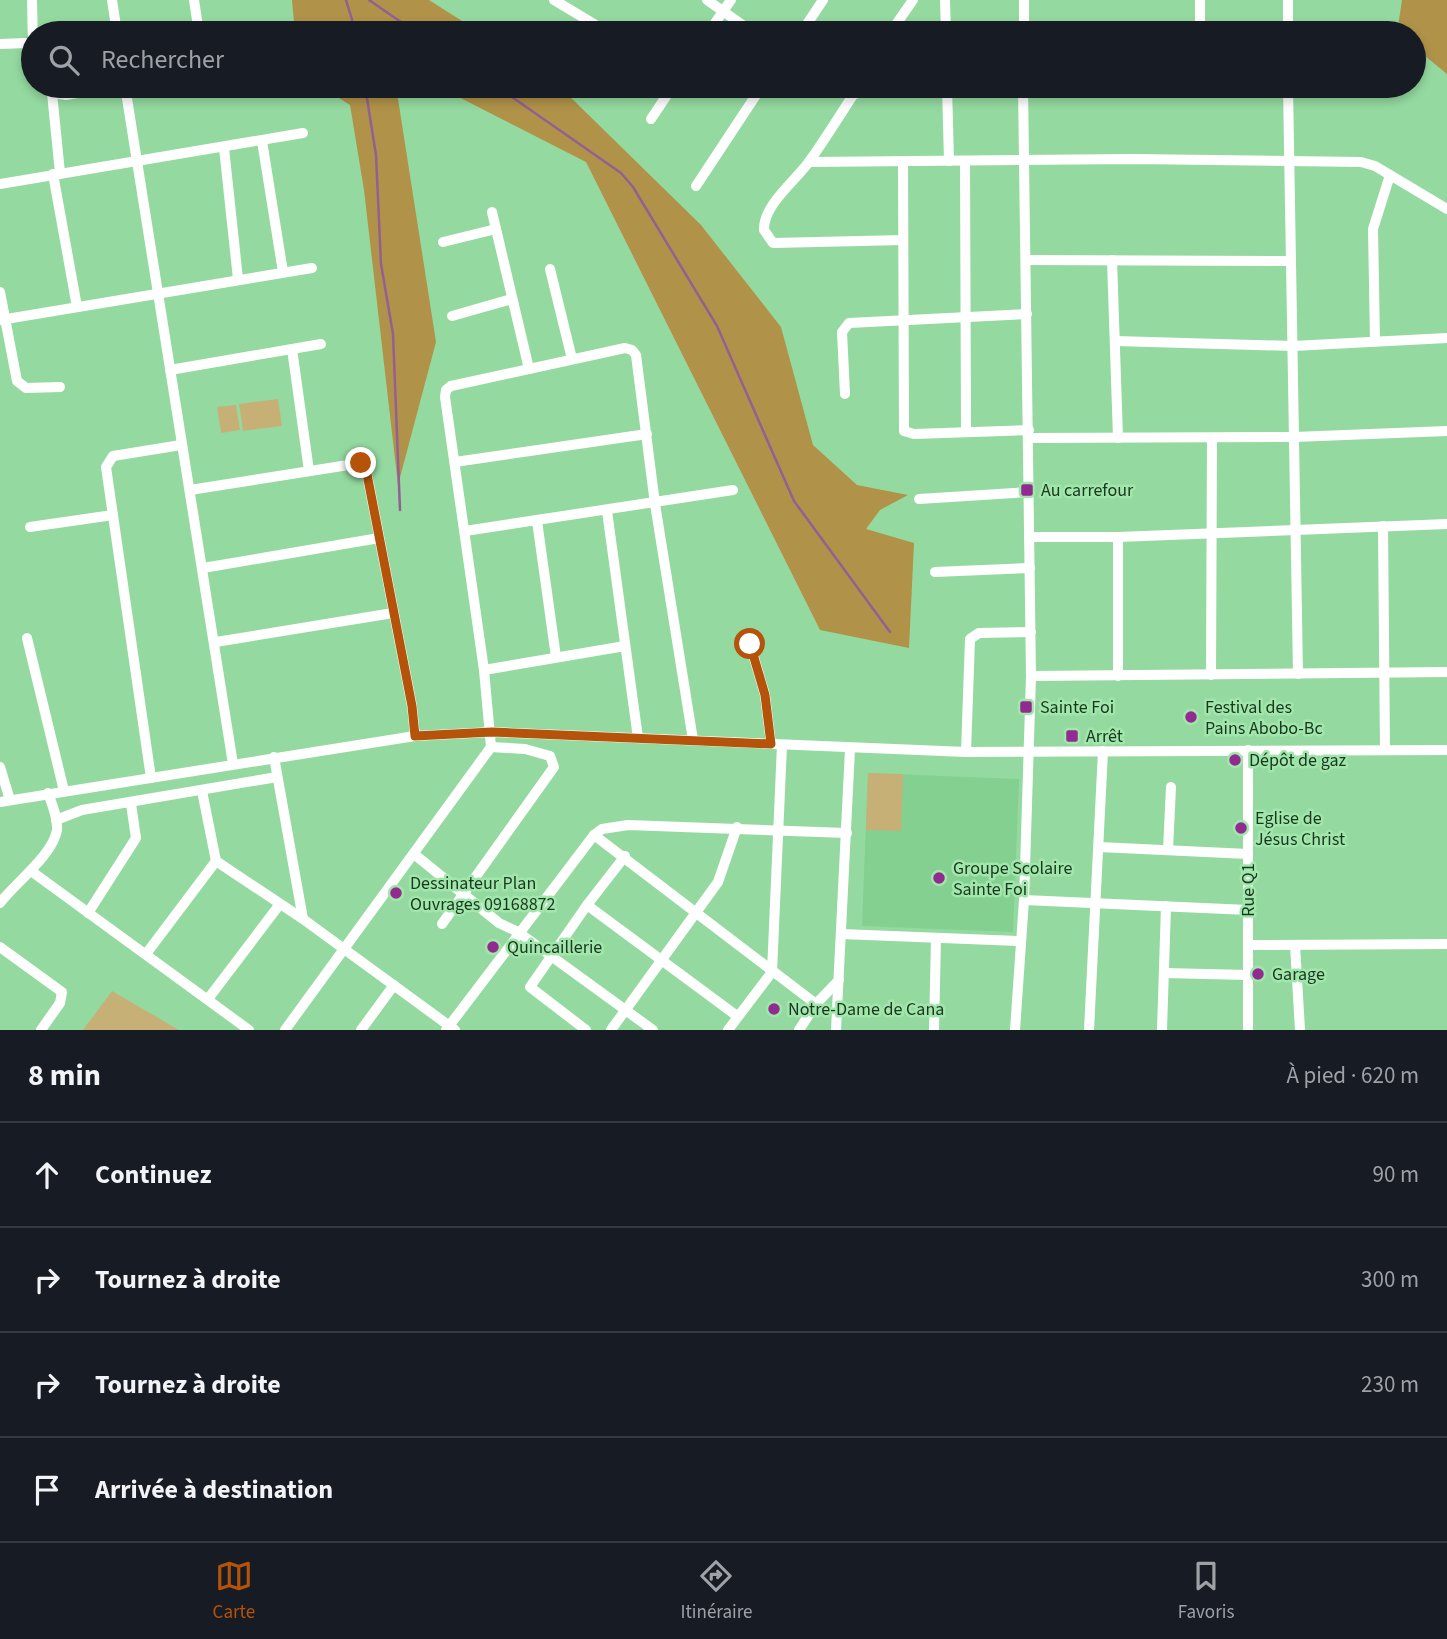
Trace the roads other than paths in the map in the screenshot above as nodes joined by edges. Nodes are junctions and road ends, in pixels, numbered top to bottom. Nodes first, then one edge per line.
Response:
1 (32, 0) edge
2 (111, 0) edge
3 (194, 0) edge
4 (554, 0) edge
5 (707, 0) edge
6 (731, 0) edge
7 (823, 0) edge
8 (913, 0) edge
9 (945, 0) edge
10 (1024, 0) edge
11 (1200, 0) edge
12 (1288, 0) edge
13 (723, 11) junction
14 (32, 21) edge
15 (115, 21) edge
16 (197, 21) edge
17 (589, 21) edge
18 (716, 21) edge
19 (737, 21) edge
20 (809, 21) edge
21 (898, 21) edge
22 (946, 21) edge
23 (1024, 21) edge
24 (1200, 21) edge
25 (1288, 21) edge
26 (21, 43) edge
27 (0, 44) edge
28 (52, 98) edge
29 (125, 98) edge
30 (665, 98) edge
31 (754, 98) edge
32 (851, 98) edge
33 (947, 98) edge
34 (1023, 98) edge
35 (1288, 98) edge
36 (651, 119) dead end
37 (303, 133) dead end
38 (262, 141) junction
39 (224, 148) junction
40 (1290, 160) junction
41 (137, 161) junction
42 (949, 161) junction
43 (1025, 161) junction
44 (809, 162) junction
45 (965, 162) junction
46 (903, 163) junction
47 (57, 173) junction
48 (1390, 175) junction
49 (0, 184) edge
50 (696, 186) dead end
51 (1447, 209) edge
52 (492, 212) dead end
53 (496, 229) junction
54 (903, 240) junction
55 (443, 242) dead end
56 (1027, 260) junction
57 (1112, 260) junction
58 (1292, 261) junction
59 (312, 268) dead end
60 (550, 269) dead end
61 (284, 272) junction
62 (238, 279) junction
63 (0, 292) edge
64 (159, 295) junction
65 (512, 299) junction
66 (77, 307) junction
67 (1027, 314) junction
68 (452, 316) dead end
69 (965, 318) junction
70 (2, 319) edge
71 (905, 322) junction
72 (1447, 338) edge
73 (1115, 341) junction
74 (1374, 341) junction
75 (321, 344) dead end
76 (1293, 346) junction
77 (292, 349) junction
78 (572, 359) junction
79 (529, 369) junction
80 (170, 370) junction
81 (60, 387) dead end
82 (845, 394) dead end
83 (966, 431) junction
84 (1447, 431) edge
85 (647, 434) junction
86 (1029, 434) junction
87 (1294, 437) junction
88 (1118, 438) junction
89 (1212, 438) junction
90 (181, 445) junction
91 (454, 463) junction
92 (309, 471) junction
93 (190, 490) junction
94 (733, 490) dead end
95 (1029, 492) junction
96 (919, 499) dead end
97 (655, 504) junction
98 (607, 511) junction
99 (113, 515) junction
100 (537, 521) junction
101 (1447, 524) edge
102 (1383, 526) junction
103 (30, 527) dead end
104 (1298, 529) junction
105 (465, 531) junction
106 (1213, 534) junction
107 (1030, 537) junction
108 (1118, 537) junction
109 (379, 538) junction
110 (203, 568) junction
111 (1030, 568) junction
112 (935, 572) dead end
113 (393, 613) junction
114 (1031, 632) junction
115 (27, 638) dead end
116 (216, 642) junction
117 (750, 644) dead end
118 (625, 646) junction
119 (556, 657) junction
120 (484, 670) junction
121 (1447, 672) edge
122 (1384, 673) junction
123 (1298, 674) junction
124 (1211, 675) junction
125 (1031, 676) junction
126 (1118, 676) junction
127 (492, 732) junction
128 (415, 736) junction
129 (638, 738) junction
130 (693, 740) junction
131 (776, 744) junction
132 (492, 747) junction
133 (850, 749) junction
134 (1248, 750) junction
135 (1385, 750) junction
136 (1447, 750) edge
137 (1029, 751) junction
138 (1103, 751) junction
139 (966, 752) junction
140 (274, 757) junction
141 (233, 764) junction
142 (0, 767) edge
143 (277, 777) junction
144 (151, 779) junction
145 (1171, 787) dead end
146 (64, 791) junction
147 (202, 791) junction
148 (48, 793) junction
149 (5, 801) edge
150 (131, 804) junction
151 (56, 820) junction
152 (737, 827) junction
153 (780, 830) junction
154 (847, 833) junction
155 (594, 835) junction
156 (1099, 846) junction
157 (1168, 850) junction
158 (1248, 854) junction
159 (414, 855) junction
160 (625, 856) junction
161 (216, 861) junction
162 (31, 871) junction
163 (464, 894) junction
164 (1024, 900) junction
165 (0, 903) edge
166 (280, 904) junction
167 (1093, 904) junction
168 (587, 905) junction
169 (1166, 906) junction
170 (1248, 910) junction
171 (698, 911) junction
172 (88, 912) junction
173 (303, 919) junction
174 (442, 924) dead end
175 (518, 932) junction
176 (841, 934) junction
177 (936, 938) junction
178 (1021, 941) junction
179 (1447, 944) edge
180 (1248, 945) junction
181 (1295, 945) junction
182 (0, 947) edge
183 (344, 947) junction
184 (146, 954) junction
185 (550, 956) junction
186 (661, 962) junction
187 (772, 972) junction
188 (1164, 973) junction
189 (1248, 975) junction
190 (839, 980) junction
191 (394, 985) junction
192 (208, 999) junction
193 (816, 1004) junction
194 (625, 1010) junction
195 (737, 1016) junction
196 (450, 1029) edge
197 (41, 1030) edge
198 (249, 1030) edge
199 (285, 1030) edge
200 (361, 1030) edge
201 (586, 1030) edge
202 (611, 1030) edge
203 (653, 1030) edge
204 (728, 1030) edge
205 (799, 1030) edge
206 (836, 1030) edge
207 (934, 1030) edge
208 (1015, 1030) edge
209 (1027, 1030) edge
210 (1089, 1030) edge
211 (1162, 1030) edge
212 (1248, 1030) edge
213 (1300, 1030) edge

1 - 14 street
2 - 15 street
3 - 16 street
4 - 17 street
5 - 13 street
6 - 13 street
7 - 20 street
8 - 21 street
9 - 22 street
10 - 23 street
11 - 24 street
12 - 25 street
13 - 18 street
13 - 19 street
26 - 27 street
28 - 47 street
29 - 41 street
30 - 36 street
31 - 50 street
32 - 44 street
33 - 42 street
34 - 43 street
35 - 40 street
37 - 38 street
38 - 39 street
38 - 61 street
39 - 41 street
39 - 62 street
40 - 43 street
40 - 48 street
40 - 58 street
41 - 47 street
41 - 64 street
42 - 45 street
42 - 46 street
43 - 45 street
43 - 56 street
44 - 46 street
44 - 54 street
45 - 69 street
46 - 54 street
47 - 49 street
47 - 66 street
48 - 51 street
48 - 74 street
52 - 53 street
53 - 55 street
53 - 65 street
54 - 71 street
56 - 57 street
56 - 67 street
57 - 58 street
57 - 73 street
58 - 76 street
59 - 61 street
60 - 78 street
61 - 62 street
62 - 64 street
63 - 70 street
64 - 66 street
64 - 80 street
65 - 68 street
65 - 79 street
66 - 70 street
67 - 69 street
67 - 86 street
69 - 71 street
69 - 83 street
70 - 81 street
71 - 82 street
71 - 83 street
72 - 74 street
73 - 76 street
73 - 88 street
74 - 76 street
75 - 77 street
76 - 87 street
77 - 80 street
77 - 92 street
78 - 79 street
78 - 85 street
79 - 91 street
80 - 90 street
83 - 86 street
84 - 87 street
85 - 91 street
85 - 97 street
86 - 88 street
86 - 95 street
87 - 89 street
87 - 104 street
88 - 89 street
89 - 106 street
90 - 93 street
90 - 99 street
91 - 105 street
92 - 93 street
92 - 109 street
93 - 110 street
94 - 97 street
95 - 96 street
95 - 107 street
97 - 98 street
97 - 130 street
98 - 100 street
98 - 118 street
99 - 103 street
99 - 144 street
100 - 105 street
100 - 119 street
101 - 102 street
102 - 104 street
102 - 122 street
104 - 106 street
104 - 123 street
105 - 120 street
106 - 108 street
106 - 124 street
107 - 108 street
107 - 111 street
108 - 126 street
109 - 110 street
109 - 113 street
110 - 116 street
111 - 112 street
111 - 114 street
113 - 116 street
113 - 128 street
114 - 125 street
114 - 139 street
115 - 146 street
116 - 141 street
117 - 131 street
118 - 119 street
118 - 129 street
119 - 120 street
120 - 127 street
121 - 122 street
122 - 123 street
122 - 135 street
123 - 124 street
124 - 126 street
125 - 126 street
125 - 137 street
127 - 128 street
127 - 129 street
127 - 132 street
128 - 140 street
129 - 130 street
130 - 131 street
131 - 133 street
131 - 153 street
132 - 159 street
132 - 163 street
133 - 139 street
133 - 154 street
134 - 135 street
134 - 138 street
134 - 158 street, Rue Q1
135 - 136 street
137 - 138 street
137 - 139 street
137 - 164 street
138 - 156 street
140 - 141 street
140 - 143 street
141 - 144 street
142 - 149 street
143 - 147 street
143 - 173 street
144 - 146 street
145 - 157 street
146 - 148 street
147 - 150 street
147 - 161 street
148 - 149 street
148 - 151 street
150 - 151 street
150 - 172 street
151 - 162 street
152 - 153 street
152 - 155 street
152 - 171 street
153 - 154 street
153 - 187 street
154 - 176 street
155 - 160 street
155 - 175 street
156 - 157 street
156 - 167 street
157 - 158 street
158 - 170 street, Rue Q1
159 - 163 street
159 - 183 street
160 - 168 street
160 - 171 street
161 - 166 street
161 - 184 street
162 - 165 street
162 - 172 street
163 - 174 street
163 - 175 street
164 - 167 street
164 - 178 street
166 - 173 street
166 - 192 street
167 - 169 street
167 - 210 street
168 - 185 street
168 - 186 street
169 - 170 street
169 - 188 street
170 - 180 street, Rue Q1
171 - 186 street
171 - 187 street
172 - 184 street
173 - 183 street
175 - 185 street
175 - 196 street
176 - 177 street
176 - 190 street
177 - 178 street
177 - 207 street
178 - 208 street
179 - 181 street
180 - 181 street
180 - 189 street, Rue Q1
181 - 213 street
182 - 197 street
183 - 191 street
183 - 199 street
184 - 192 street
185 - 194 street
185 - 201 street
186 - 194 street
186 - 195 street
187 - 193 street
187 - 195 street
188 - 189 street
188 - 211 street
189 - 212 street, Rue Q1
190 - 193 street
190 - 206 street
191 - 196 street
191 - 200 street
192 - 198 street
193 - 205 street
194 - 202 street
194 - 203 street
195 - 204 street
208 - 209 street

